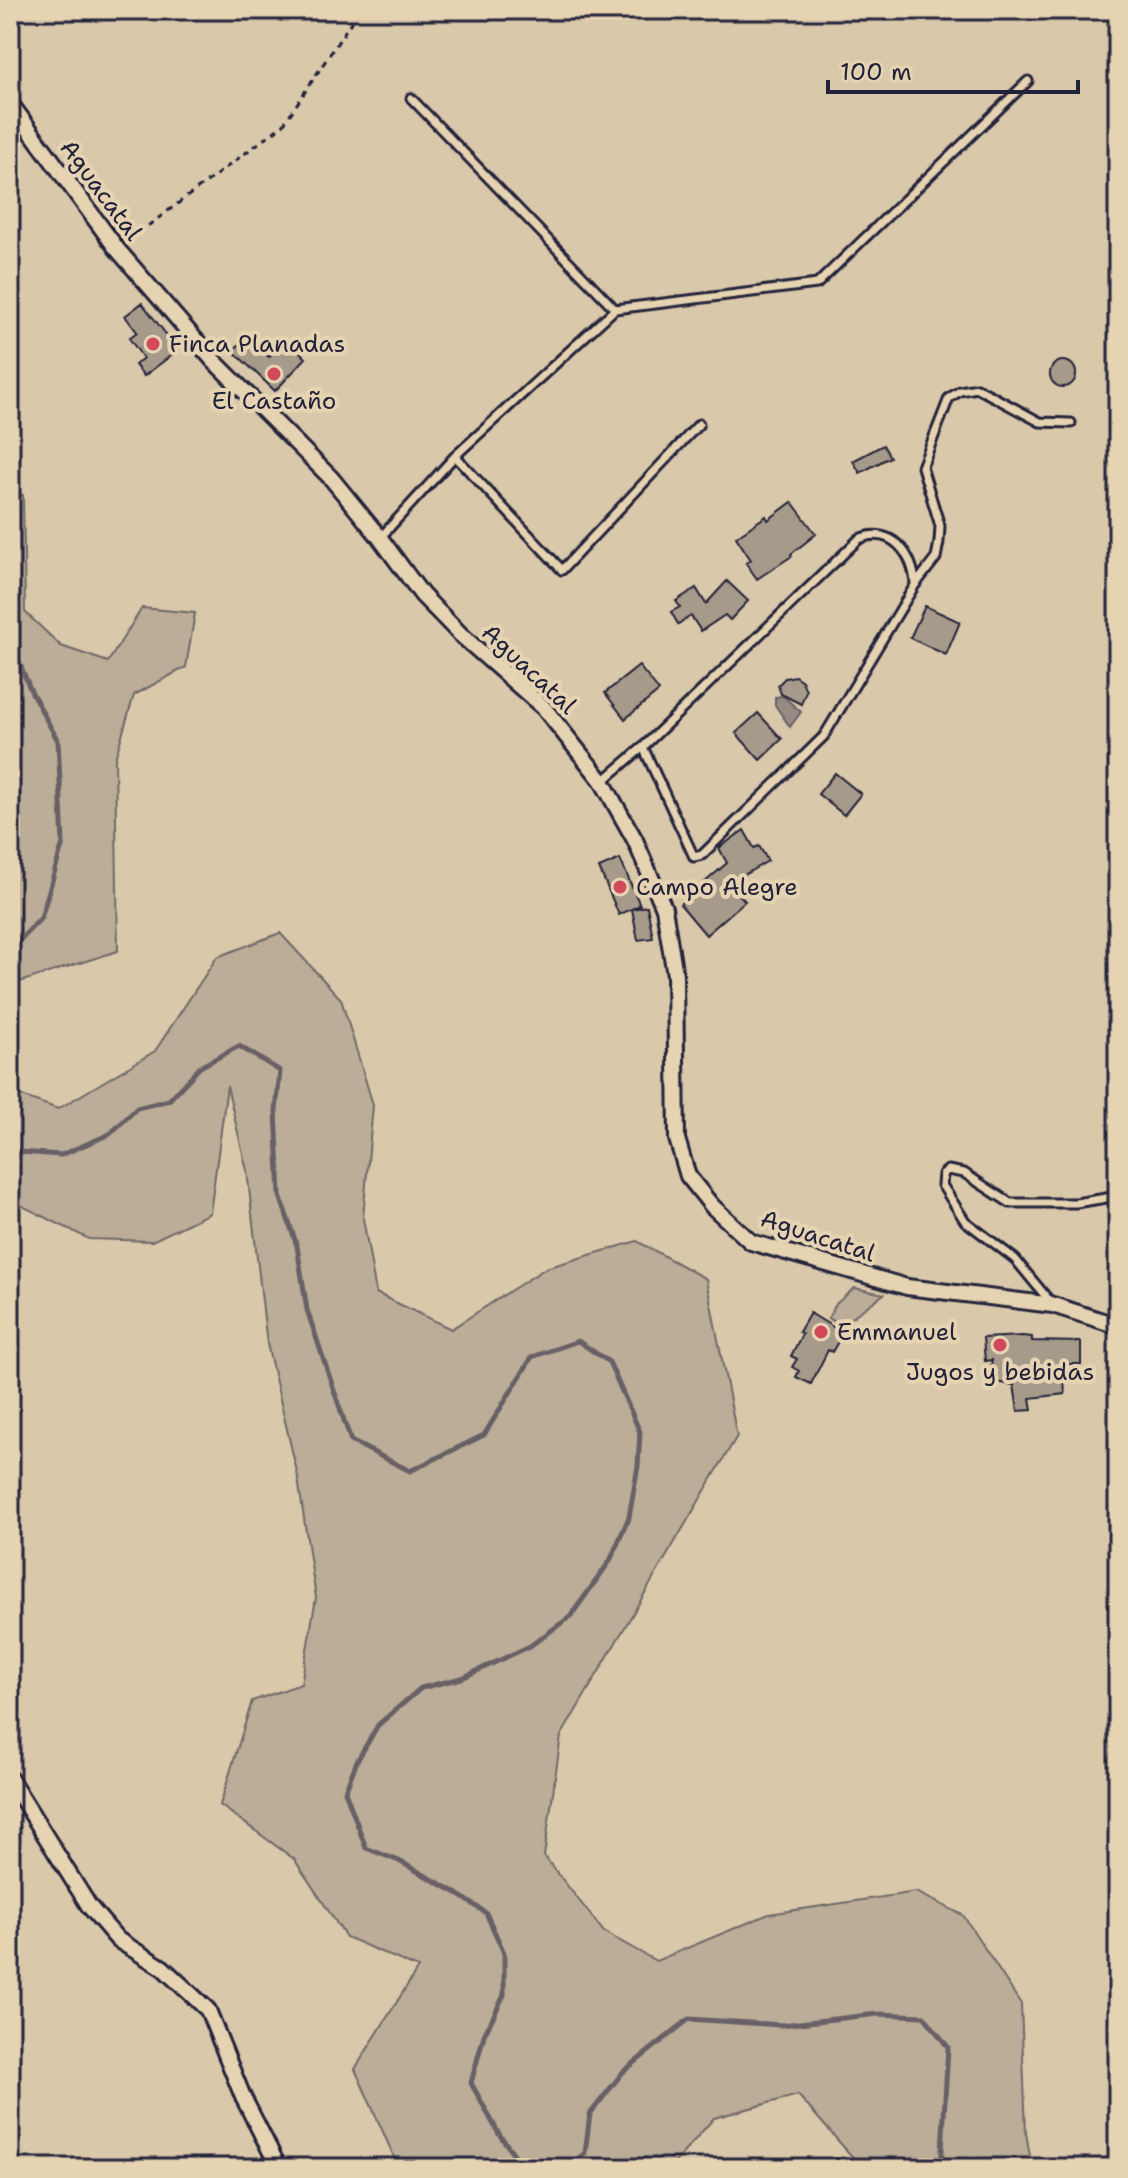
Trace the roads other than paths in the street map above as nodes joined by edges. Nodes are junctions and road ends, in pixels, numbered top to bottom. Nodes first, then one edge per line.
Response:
1 (1028, 81) dead end
2 (411, 98) dead end
3 (10, 103) edge
4 (615, 309) junction
5 (1071, 423) dead end
6 (699, 424) dead end
7 (455, 456) junction
8 (380, 538) junction
9 (915, 585) junction
10 (643, 747) junction
11 (602, 781) junction
12 (1118, 1196) edge
13 (1053, 1305) junction
14 (1118, 1326) edge
15 (10, 1779) edge
16 (279, 2168) edge

1 - 4 lane
2 - 4 lane
3 - 8 street, Aguacatal
4 - 7 lane
5 - 9 lane
6 - 7 lane
7 - 8 lane
8 - 11 street, Aguacatal
9 - 10 lane
9 - 10 lane
10 - 11 lane
11 - 13 street, Aguacatal
12 - 13 lane
13 - 14 street, Aguacatal
15 - 16 street

